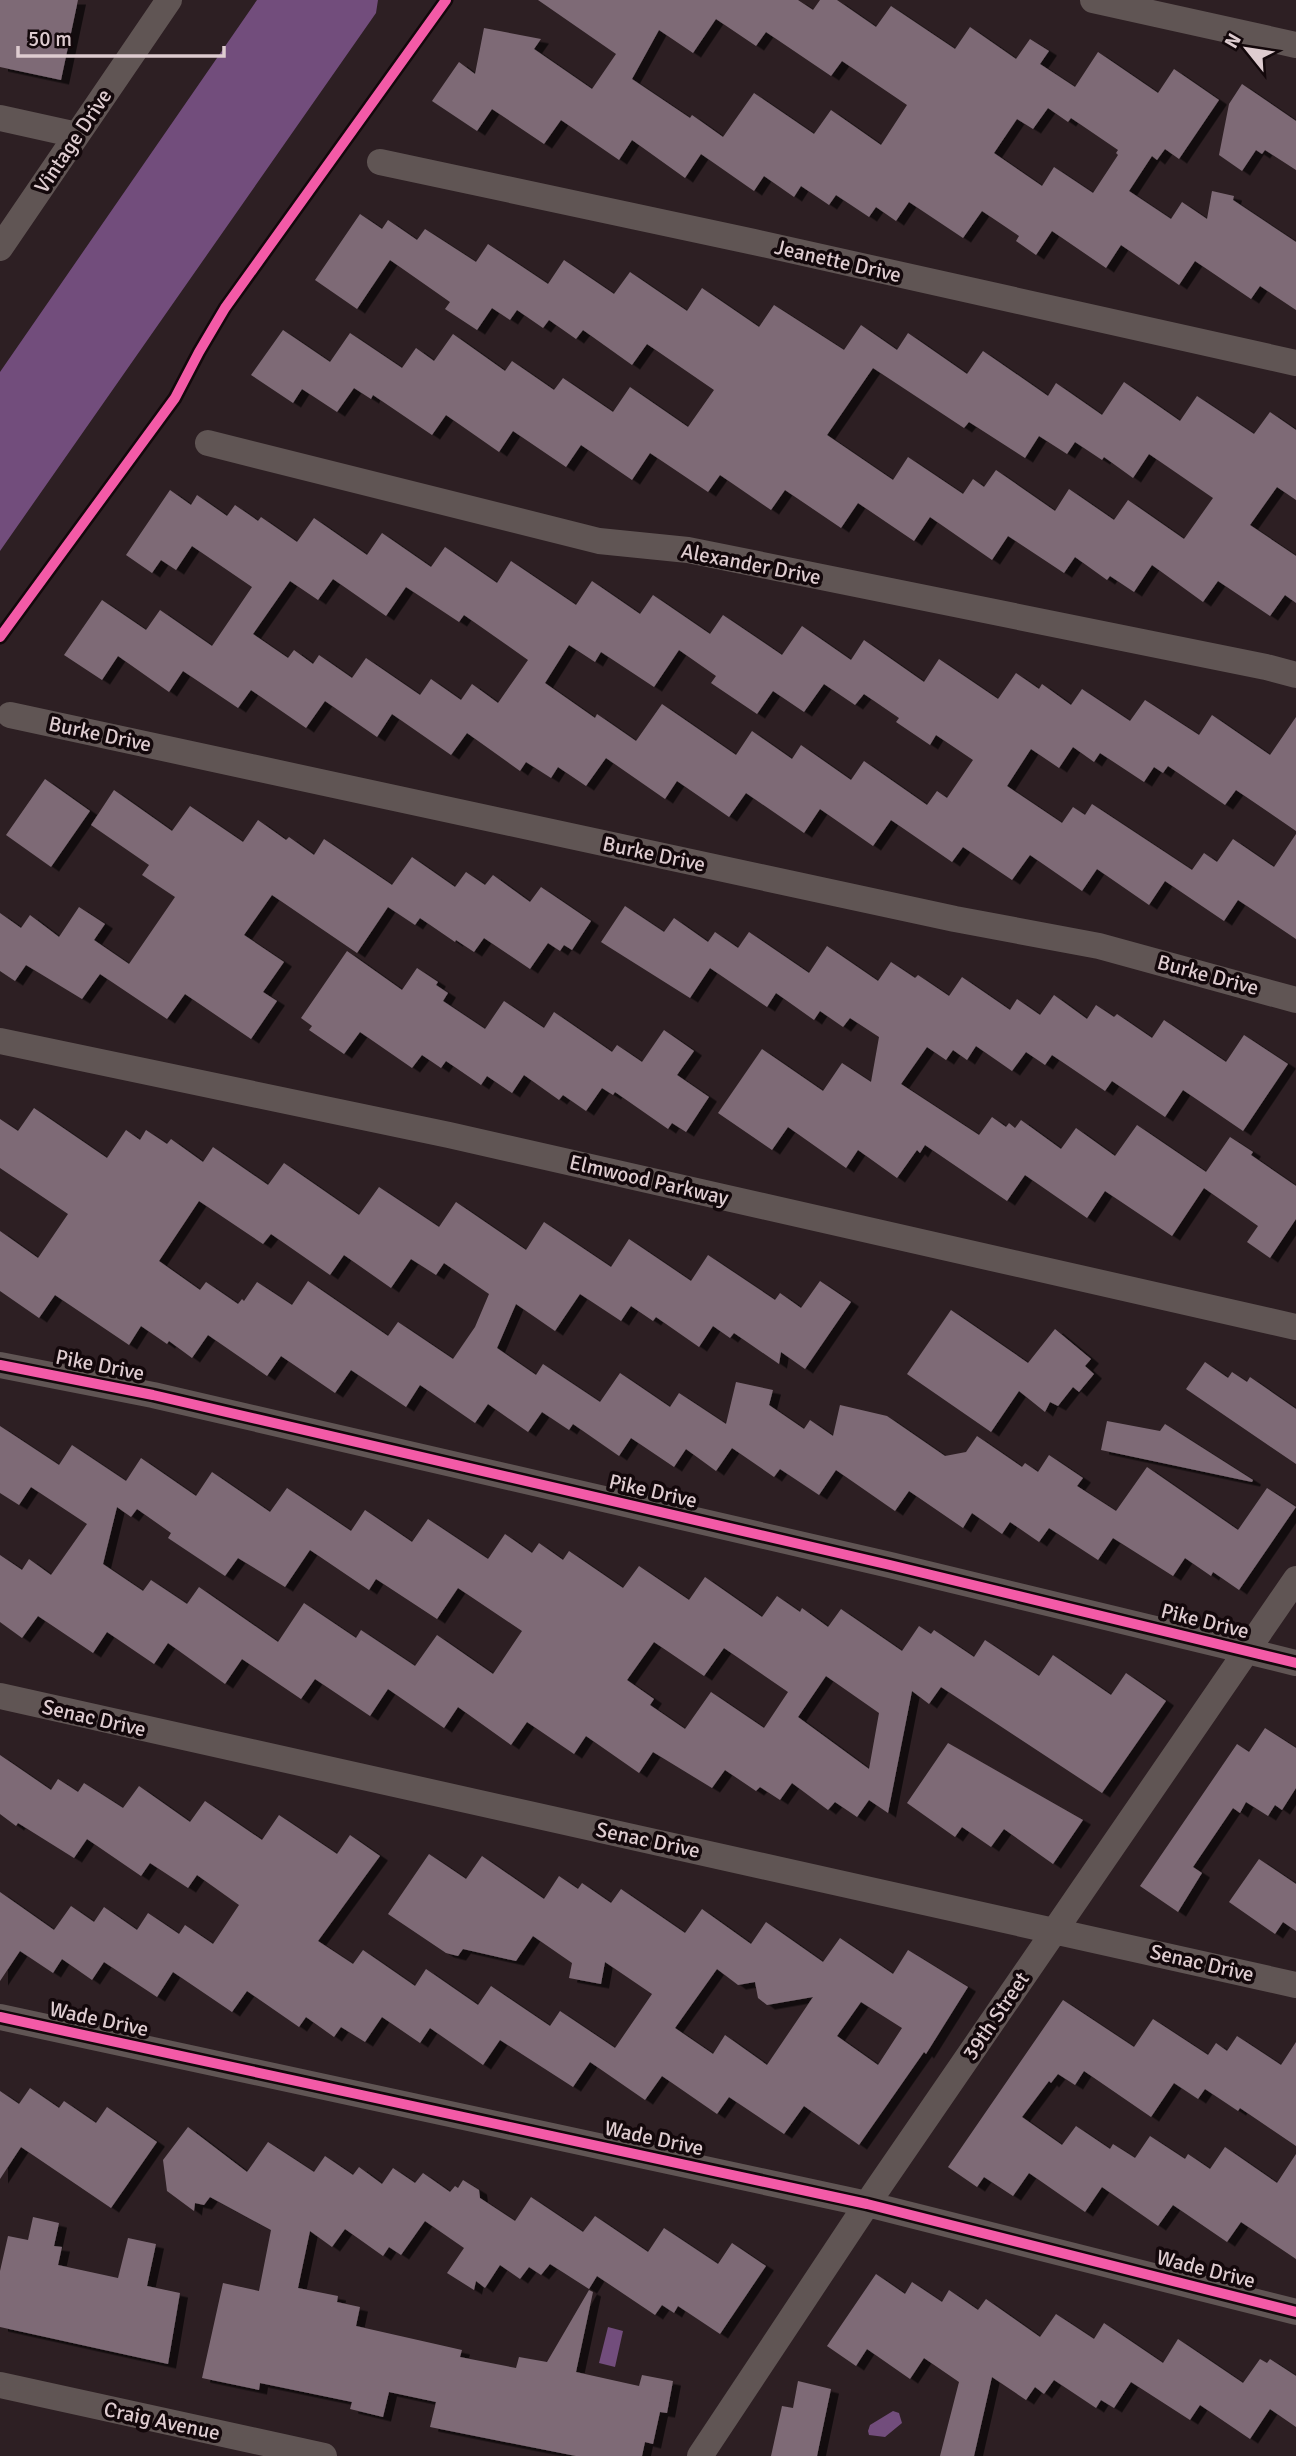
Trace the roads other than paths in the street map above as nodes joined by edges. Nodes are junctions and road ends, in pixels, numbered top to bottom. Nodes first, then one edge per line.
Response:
1 (169, 0) edge
2 (1093, 0) edge
3 (1296, 45) edge
4 (0, 117) edge
5 (77, 135) junction
6 (380, 162) dead end
7 (0, 248) edge
8 (1296, 363) edge
9 (208, 443) dead end
10 (1296, 675) edge
11 (10, 715) dead end
12 (1296, 1000) edge
13 (0, 1041) edge
14 (1296, 1326) edge
15 (0, 1365) edge
16 (1296, 1579) edge
17 (1246, 1651) junction
18 (1296, 1663) edge
19 (0, 1696) edge
20 (1055, 1930) junction
21 (1296, 1985) edge
22 (0, 2017) edge
23 (867, 2204) junction
24 (1296, 2312) edge
25 (0, 2385) edge
26 (324, 2456) edge
27 (700, 2456) edge

1 - 5 street, Vintage Drive
2 - 3 street
4 - 5 street
5 - 7 street, Vintage Drive
6 - 8 street, Jeanette Drive
9 - 10 street, Alexander Drive
11 - 12 street, Burke Drive
13 - 14 street, Elmwood Parkway
15 - 17 street, Pike Drive
16 - 17 street, 39th Street
17 - 18 street, Pike Drive
17 - 20 street, 39th Street
19 - 20 street, Senac Drive
20 - 21 street, Senac Drive
20 - 23 street, 39th Street
22 - 23 street, Wade Drive
23 - 24 street, Wade Drive
23 - 27 street, 39th Street
25 - 26 street, Craig Avenue

